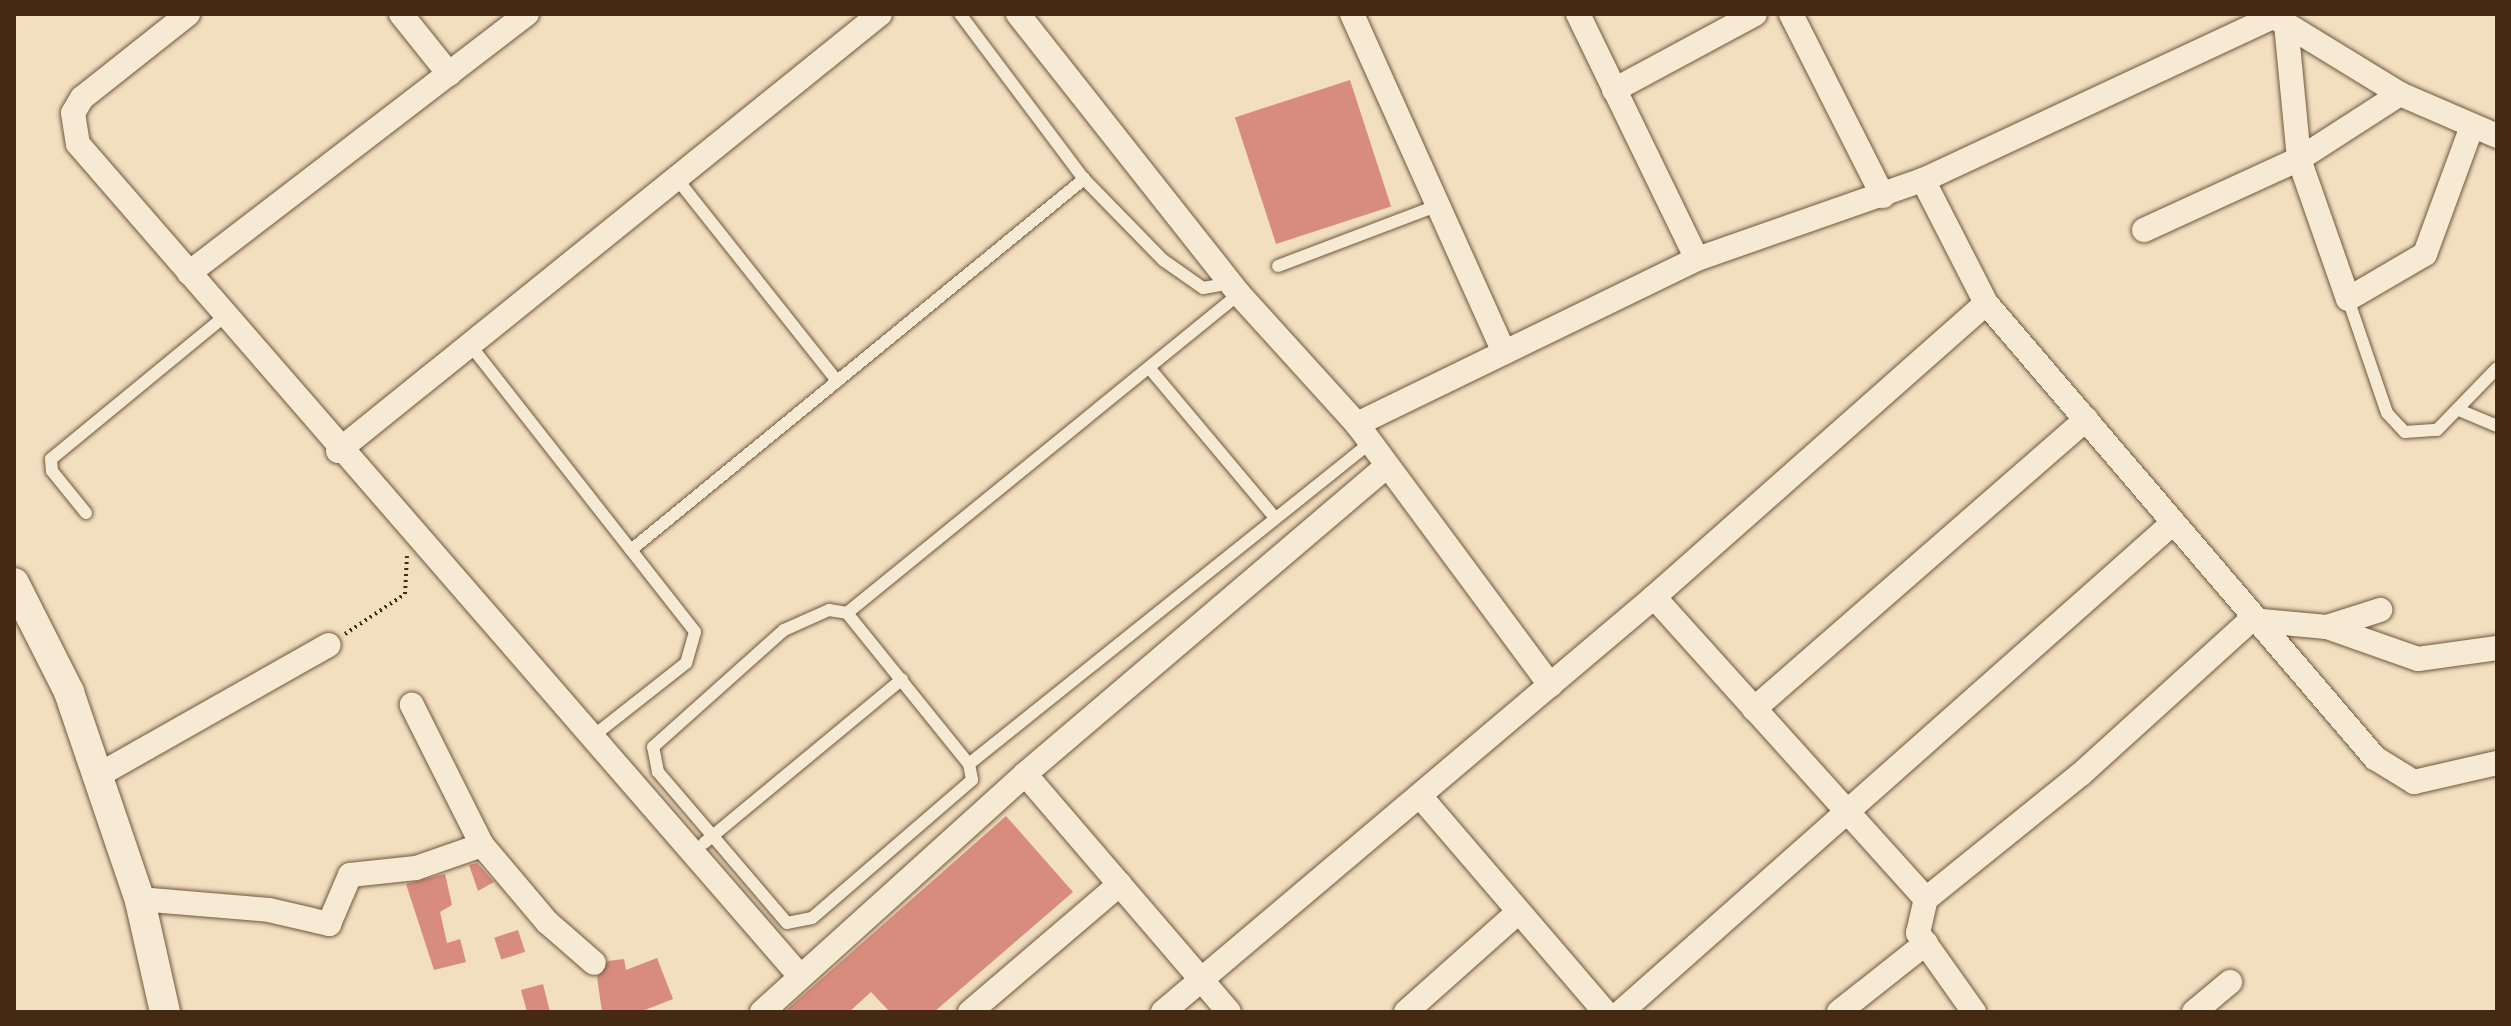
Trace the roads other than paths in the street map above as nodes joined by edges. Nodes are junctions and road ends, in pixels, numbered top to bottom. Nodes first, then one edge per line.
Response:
1 (188, 14) edge
2 (401, 14) edge
3 (527, 14) edge
4 (880, 14) edge
5 (960, 14) edge
6 (1018, 14) edge
7 (1352, 14) edge
8 (1578, 14) edge
9 (1755, 14) edge
10 (1791, 14) edge
11 (2277, 19) edge
12 (449, 74) junction
13 (1614, 90) junction
14 (2400, 94) junction
15 (2471, 129) junction
16 (2497, 136) edge
17 (2299, 159) junction
18 (677, 179) junction
19 (1084, 179) junction
20 (1923, 180) junction
21 (1883, 196) junction
22 (1439, 205) junction
23 (2144, 230) dead end
24 (1697, 259) junction
25 (1278, 266) dead end
26 (189, 273) junction
27 (1234, 288) junction
28 (2348, 299) junction
29 (1986, 303) junction
30 (225, 316) junction
31 (471, 346) junction
32 (1504, 352) junction
33 (2497, 368) edge
34 (1151, 370) junction
35 (837, 381) junction
36 (2459, 410) junction
37 (2086, 419) junction
38 (2497, 426) edge
39 (1363, 433) junction
40 (338, 451) junction
41 (1387, 466) junction
42 (86, 513) dead end
43 (1275, 518) junction
44 (2173, 523) junction
45 (631, 550) junction
46 (14, 583) edge
47 (1654, 597) junction
48 (2380, 610) dead end
49 (847, 613) junction
50 (2251, 620) junction
51 (2327, 627) junction
52 (329, 645) road end
53 (2497, 648) edge
54 (902, 679) junction
55 (1550, 685) junction
56 (412, 705) dead end
57 (1754, 709) junction
58 (592, 737) junction
59 (2497, 763) edge
60 (969, 764) junction
61 (1025, 774) junction
62 (97, 776) junction
63 (1420, 796) junction
64 (1844, 816) junction
65 (482, 845) junction
66 (702, 845) junction
67 (1120, 884) junction
68 (139, 899) junction
69 (1926, 899) junction
70 (1516, 914) junction
71 (1926, 943) junction
72 (594, 963) dead end
73 (800, 976) junction
74 (1200, 979) junction
75 (2230, 982) dead end
76 (165, 1012) edge
77 (762, 1012) edge
78 (970, 1012) edge
79 (1163, 1012) edge
80 (1229, 1012) edge
81 (1406, 1012) edge
82 (1605, 1012) edge
83 (1621, 1012) edge
84 (1839, 1012) edge
85 (1974, 1012) edge
86 (2194, 1012) edge

1 - 26 street
2 - 12 street
3 - 12 street
4 - 18 street
5 - 19 lane
6 - 27 street
7 - 22 street
8 - 13 street
9 - 13 street
10 - 21 street
11 - 14 street
11 - 17 street
11 - 20 street
12 - 26 street
13 - 24 street
14 - 15 street
14 - 17 street
15 - 16 street
15 - 28 street
17 - 23 street
17 - 28 street
18 - 31 street
18 - 35 lane
19 - 27 lane
19 - 35 lane
20 - 21 street
20 - 29 street
21 - 24 street
22 - 25 lane
22 - 32 street
24 - 32 street
26 - 30 street
27 - 34 lane
27 - 39 street
28 - 36 lane
29 - 37 street
29 - 47 street
30 - 40 street
30 - 42 lane
31 - 40 street
31 - 45 lane
32 - 39 street
33 - 36 lane
34 - 43 lane
34 - 49 lane
35 - 45 lane
36 - 38 lane
37 - 44 street
37 - 57 street
39 - 41 street
39 - 43 lane
40 - 58 street
41 - 55 street
41 - 61 street
43 - 60 lane
44 - 50 street
44 - 64 street
45 - 58 lane
46 - 62 street
47 - 55 street
47 - 57 street
48 - 51 street
49 - 54 lane
49 - 66 lane
50 - 51 street
50 - 59 street
50 - 69 street
51 - 53 street
52 - 62 street
54 - 60 lane
54 - 66 lane
55 - 63 street
56 - 65 street
57 - 64 street
58 - 66 street
60 - 66 lane
61 - 67 street
61 - 73 street
62 - 68 street
63 - 70 street
63 - 74 street
64 - 69 street
64 - 83 street
65 - 68 street
65 - 72 street
66 - 73 street
67 - 74 street
67 - 78 street
68 - 76 street
69 - 71 street
70 - 81 street
70 - 82 street
71 - 84 street
71 - 85 street
73 - 77 street
74 - 79 street
74 - 80 street
75 - 86 street

